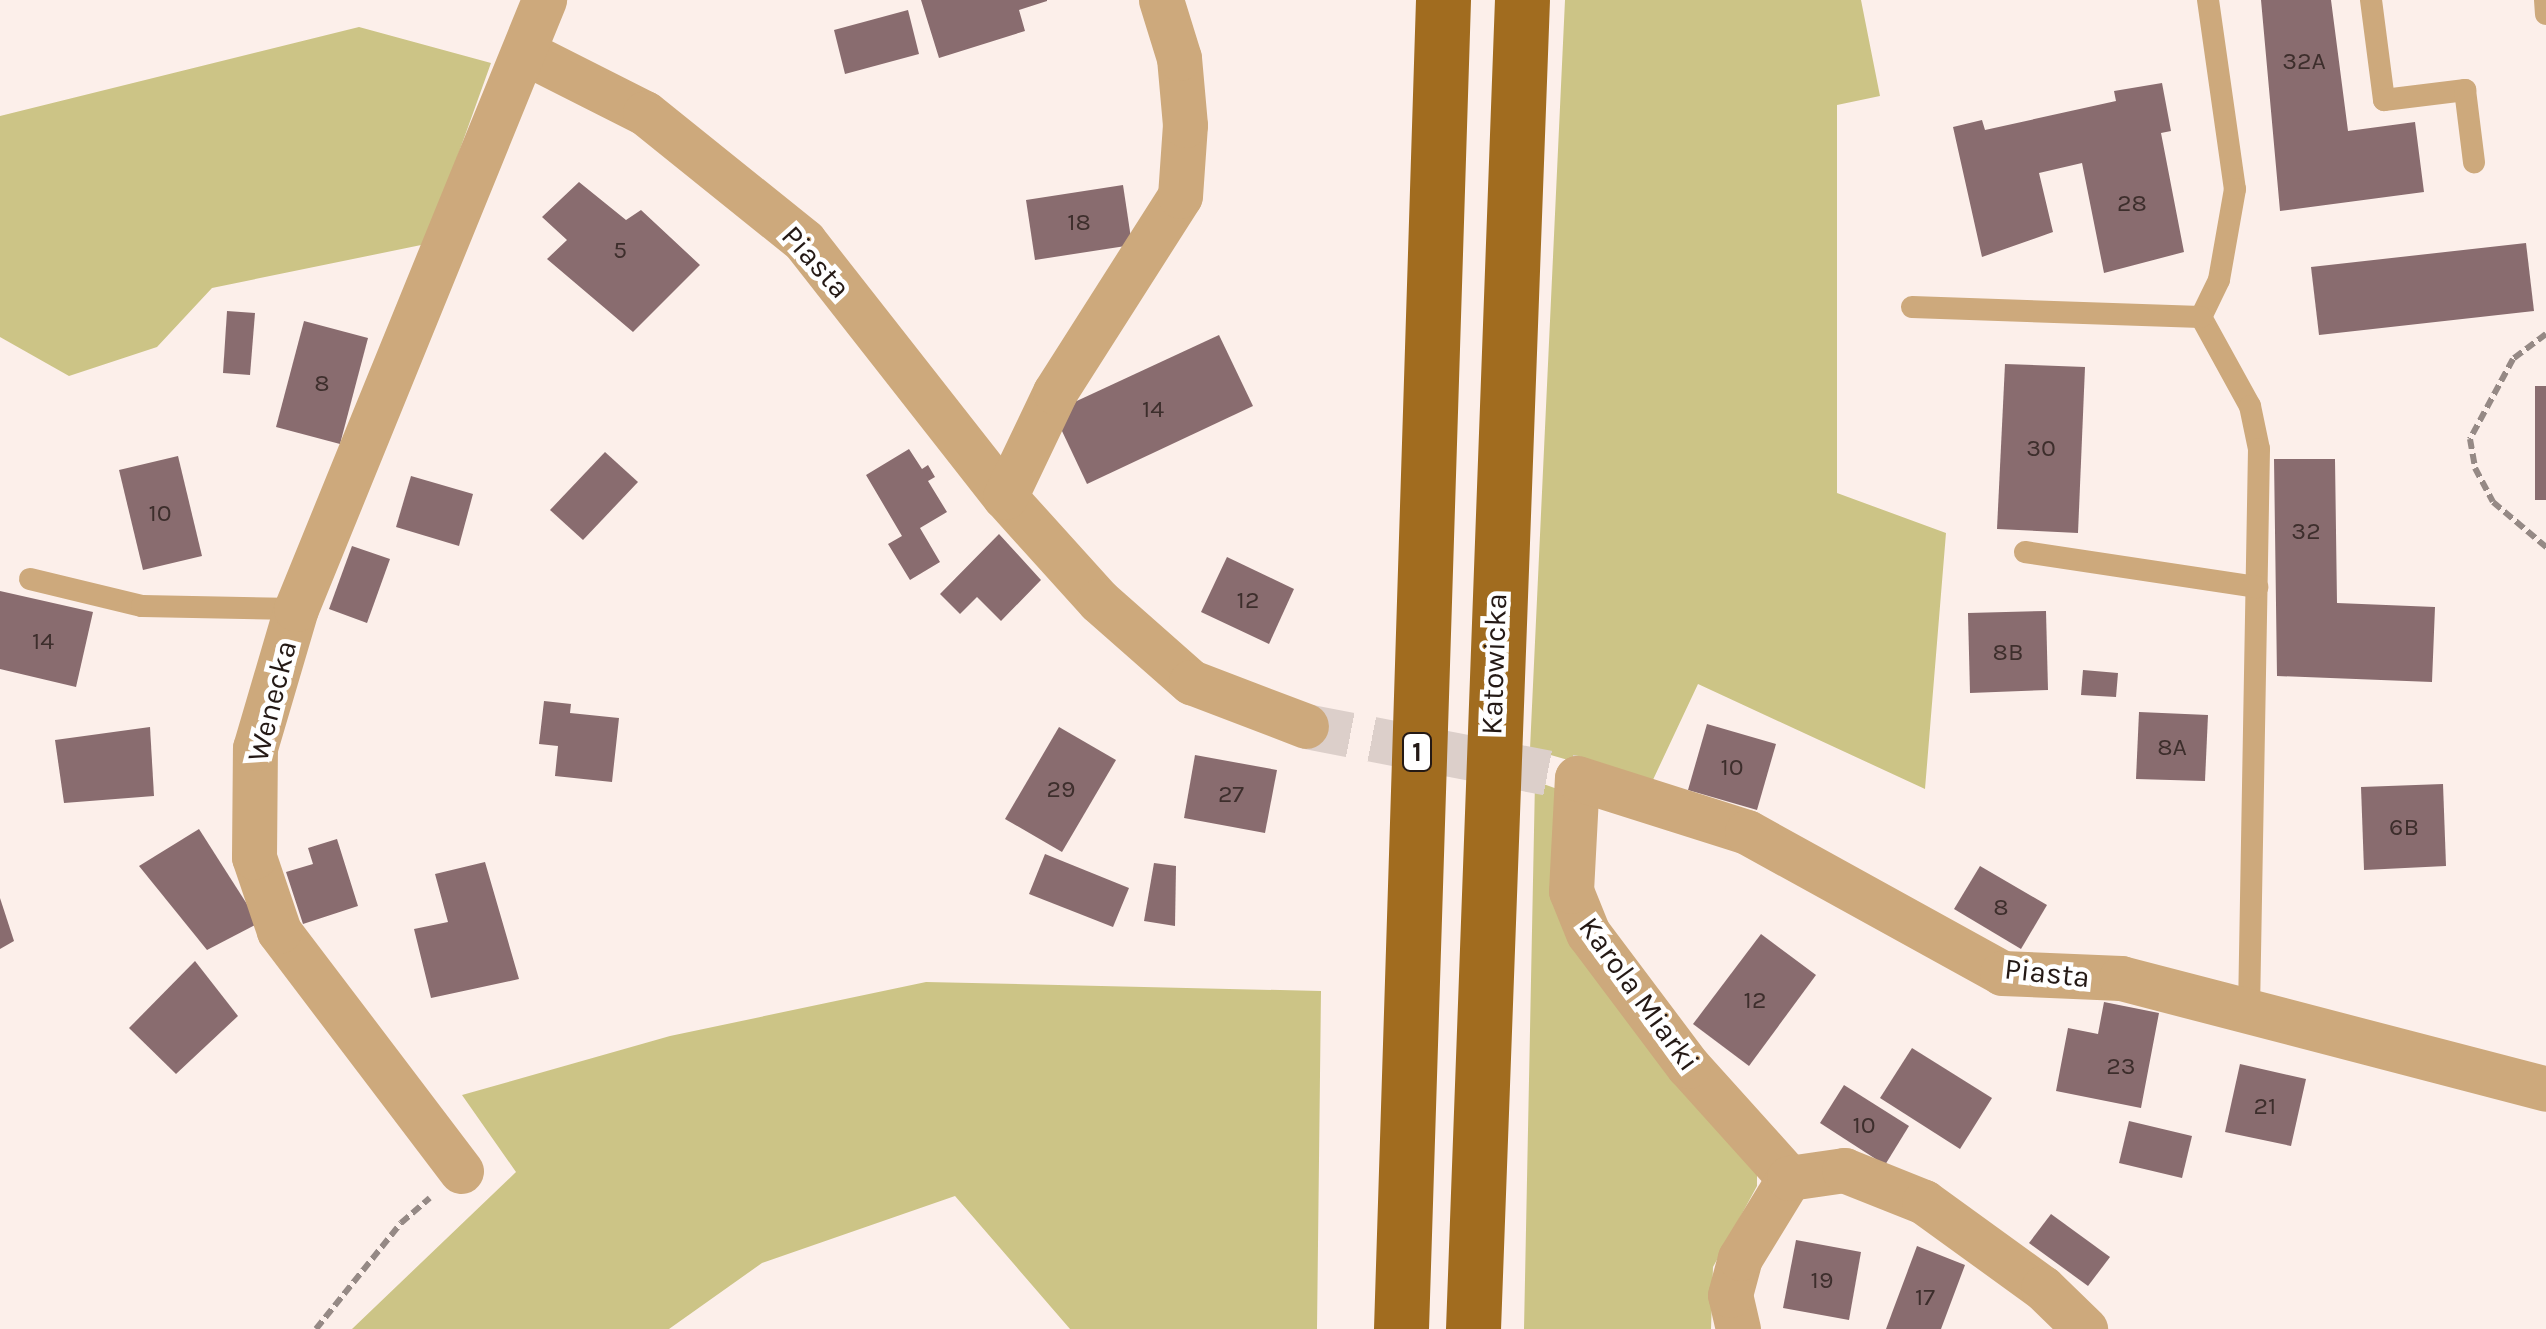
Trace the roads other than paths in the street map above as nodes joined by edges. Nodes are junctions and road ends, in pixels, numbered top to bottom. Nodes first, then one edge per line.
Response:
1 (544, 0) edge
2 (1161, 0) edge
3 (1443, 0) edge
4 (1522, 0) edge
5 (2208, 0) edge
6 (2372, 0) edge
7 (2545, 0) edge
8 (2546, 14) edge
9 (526, 52) junction
10 (2474, 162) dead end
11 (1912, 307) dead end
12 (2201, 317) junction
13 (1004, 496) junction
14 (2025, 552) dead end
15 (30, 580) dead end
16 (2256, 587) junction
17 (296, 609) junction
18 (1306, 726) tunnel mouth
19 (1577, 778) joint
20 (2249, 1012) junction
21 (2546, 1089) edge
22 (461, 1171) road end
23 (1789, 1178) junction
24 (1401, 1329) edge
25 (1473, 1329) edge
26 (1738, 1329) edge
27 (2086, 1329) edge

1 - 9 street, Wenecka
2 - 13 street
3 - 24 main road, 1
4 - 25 main road, Katowicka
5 - 12 lane
6 - 10 lane
7 - 8 lane
9 - 13 street, Piasta
9 - 17 street, Wenecka
11 - 12 lane
12 - 16 lane
13 - 18 street, Piasta
14 - 16 lane
15 - 17 lane
16 - 20 lane
17 - 22 street, Wenecka
19 - 20 street, Piasta
19 - 23 street, Karola Miarki
20 - 21 street, Piasta
23 - 26 street
23 - 27 street

